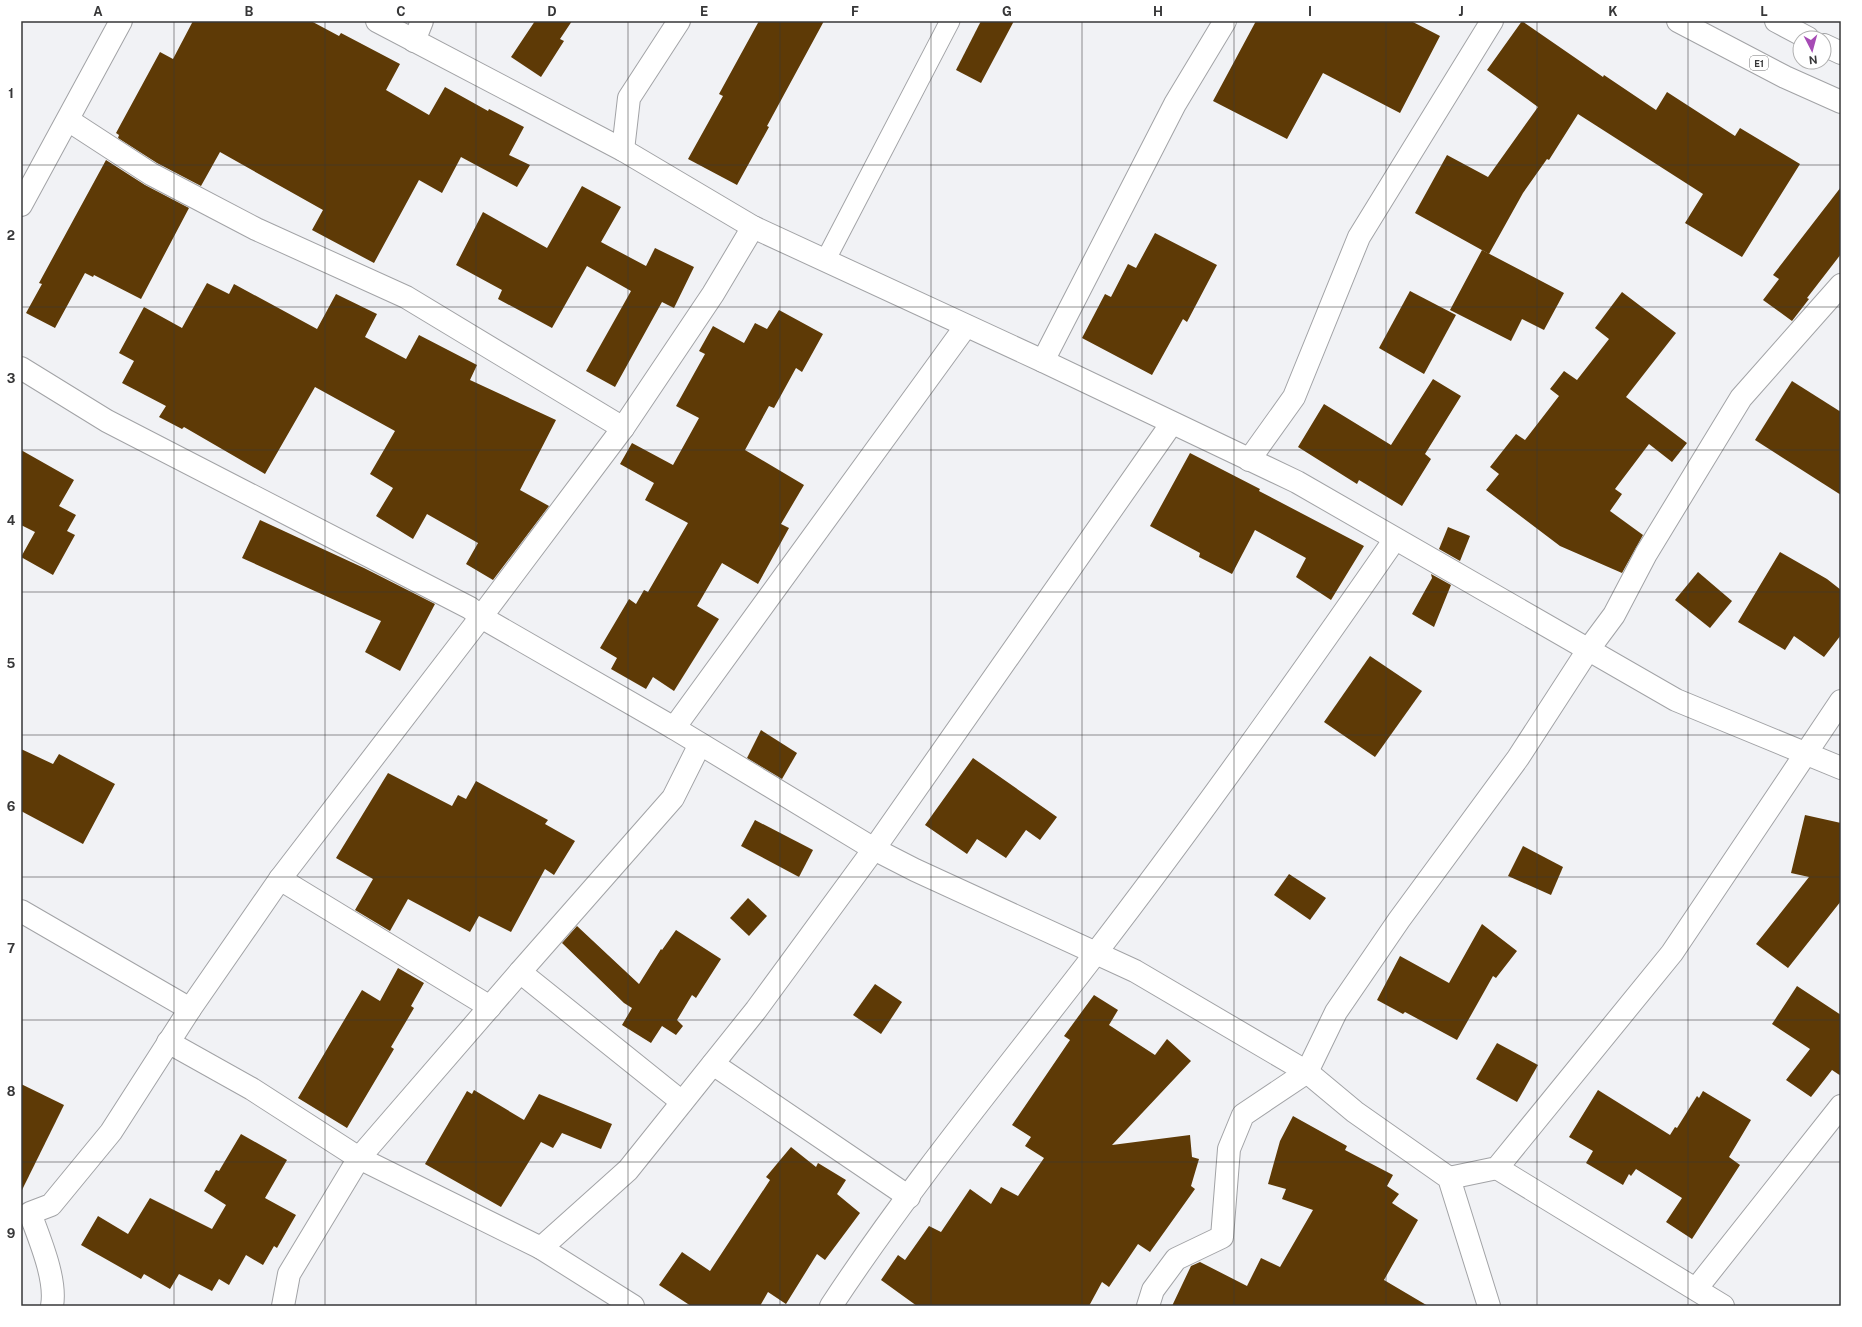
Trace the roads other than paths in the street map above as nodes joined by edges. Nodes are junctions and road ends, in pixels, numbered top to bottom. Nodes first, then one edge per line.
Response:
1 (121, 21) edge
2 (377, 21) edge
3 (422, 21) edge
4 (678, 21) edge
5 (950, 21) edge
6 (1225, 21) edge
7 (1492, 21) edge
8 (1678, 21) edge
9 (1776, 21) edge
10 (1793, 30) edge
11 (414, 41) junction
12 (1841, 102) edge
13 (68, 120) junction
14 (623, 150) junction
15 (21, 205) edge
16 (753, 227) junction
17 (825, 261) junction
18 (1841, 285) edge
19 (966, 326) junction
20 (1043, 361) junction
21 (21, 368) edge
22 (1172, 423) junction
23 (623, 428) junction
24 (1249, 460) junction
25 (1395, 539) junction
26 (481, 617) junction
27 (1588, 650) junction
28 (1841, 701) edge
29 (674, 728) junction
30 (700, 744) junction
31 (1806, 754) junction
32 (1841, 768) edge
33 (874, 849) junction
34 (280, 879) junction
35 (21, 911) edge
36 (1096, 953) junction
37 (520, 972) junction
38 (490, 1007) junction
39 (190, 1009) junction
40 (168, 1042) junction
41 (713, 1064) junction
42 (1307, 1072) junction
43 (682, 1102) junction
44 (1841, 1106) edge
45 (359, 1158) junction
46 (1497, 1168) junction
47 (1449, 1178) junction
48 (909, 1197) junction
49 (26, 1209) edge
50 (541, 1248) junction
51 (1696, 1289) junction
52 (52, 1306) edge
53 (283, 1306) edge
54 (633, 1306) edge
55 (831, 1306) edge
56 (1148, 1306) edge
57 (1489, 1306) edge
58 (1723, 1306) edge

1 - 13 main road
2 - 11 main road
3 - 11 main road
4 - 14 main road
5 - 17 lane
6 - 20 main road
7 - 24 main road
8 - 12 main road, E1
9 - 10 main road
11 - 14 main road
13 - 15 main road
13 - 23 main road
14 - 16 main road
16 - 17 main road
16 - 23 main road
17 - 19 main road
18 - 27 main road
19 - 20 main road
19 - 29 main road
20 - 22 main road
21 - 26 main road
22 - 24 main road
22 - 33 main road
23 - 26 main road
24 - 25 main road
25 - 27 main road
25 - 36 main road
26 - 29 main road
26 - 34 main road
27 - 31 main road
27 - 42 main road
28 - 31 main road
29 - 30 main road
30 - 33 main road
30 - 37 main road
31 - 32 main road
31 - 46 main road
33 - 36 main road
33 - 41 main road
34 - 38 main road
34 - 39 main road
35 - 39 main road
36 - 42 main road
36 - 48 main road
37 - 38 main road
37 - 43 main road
38 - 45 main road
39 - 40 main road
40 - 45 main road
40 - 49 main road
41 - 43 main road
41 - 48 main road
42 - 47 main road
42 - 56 main road
43 - 50 main road
44 - 51 main road
45 - 50 main road
45 - 53 main road
46 - 47 main road
46 - 51 main road
47 - 57 main road
48 - 55 main road
49 - 52 main road
50 - 54 main road
51 - 58 main road

